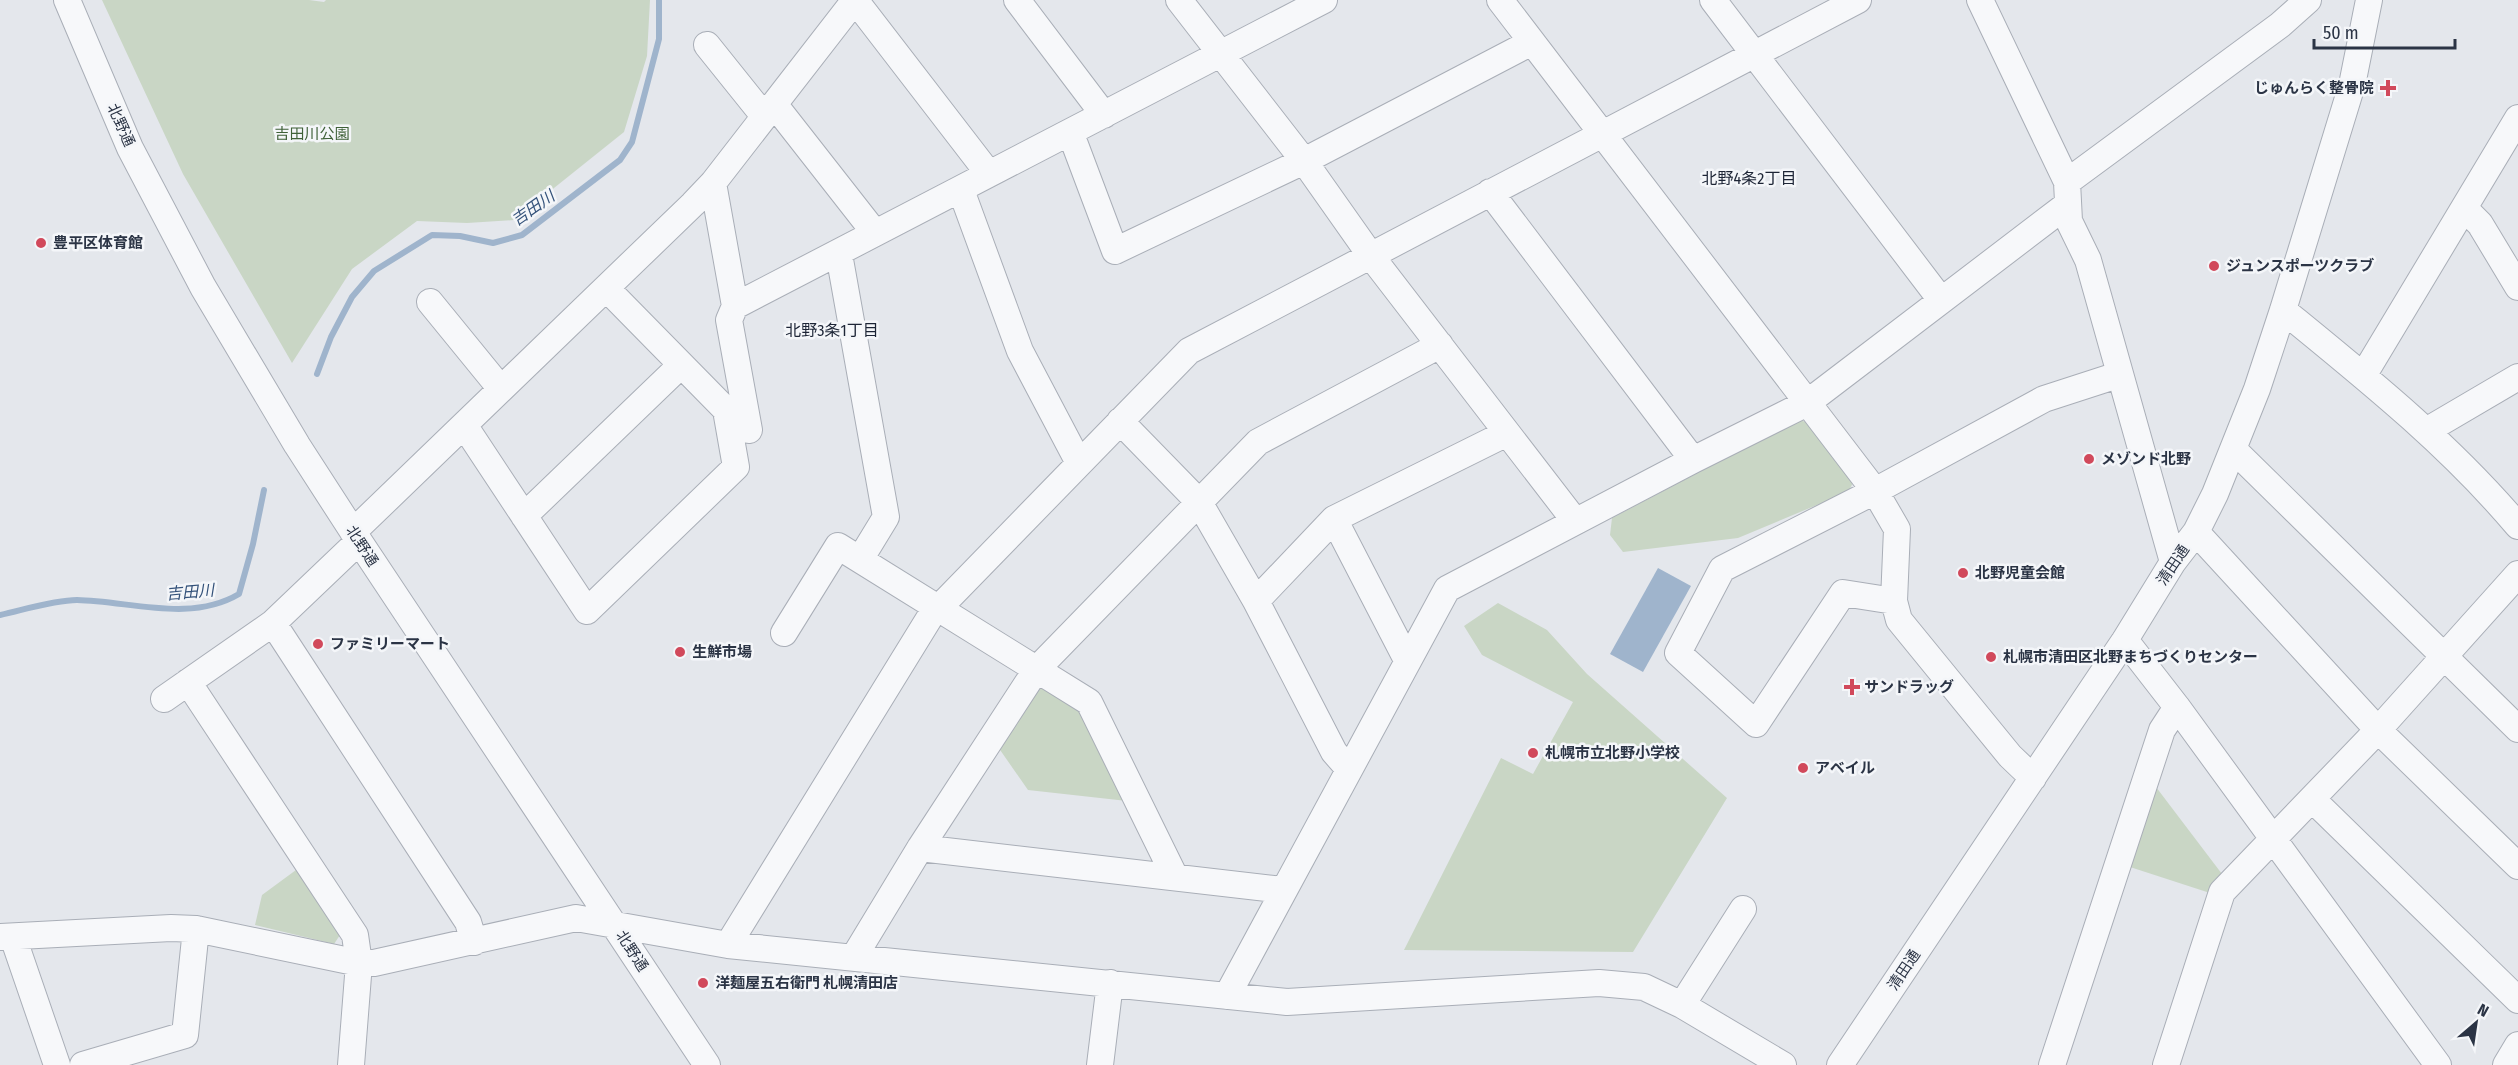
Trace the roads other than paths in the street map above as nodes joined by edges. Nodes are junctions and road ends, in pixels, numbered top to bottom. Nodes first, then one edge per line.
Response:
1 (67, 0) edge
2 (855, 0) edge
3 (1017, 0) edge
4 (1179, 0) edge
5 (1324, 0) edge
6 (1500, 0) edge
7 (1713, 0) edge
8 (1858, 0) edge
9 (1980, 0) edge
10 (2308, 0) edge
11 (2374, 3) edge
12 (1532, 42) junction
13 (706, 45) dead end
14 (1220, 54) junction
15 (1754, 54) junction
16 (769, 110) junction
17 (1104, 115) junction
18 (2518, 118) edge
19 (1602, 133) junction
20 (1071, 134) junction
21 (1304, 161) junction
22 (989, 174) junction
23 (712, 183) junction
24 (961, 190) junction
25 (1490, 192) junction
26 (2067, 193) junction
27 (2464, 208) junction
28 (874, 233) junction
29 (839, 254) junction
30 (1371, 256) junction
31 (2518, 287) edge
32 (607, 289) junction
33 (1941, 300) junction
34 (430, 302) dead end
35 (735, 306) junction
36 (2283, 310) junction
37 (1440, 345) junction
38 (681, 365) junction
39 (2118, 375) junction
40 (2363, 376) junction
41 (2518, 377) edge
42 (501, 389) junction
43 (1807, 403) junction
44 (1120, 421) junction
45 (464, 425) junction
46 (749, 430) dead end
47 (2426, 431) junction
48 (1507, 433) junction
49 (2234, 450) junction
50 (1693, 460) junction
51 (1079, 463) junction
52 (1875, 491) junction
53 (1199, 502) junction
54 (524, 516) junction
55 (1334, 519) junction
56 (1575, 521) junction
57 (2518, 526) edge
58 (2196, 532) junction
59 (356, 537) junction
60 (861, 558) junction
61 (2173, 562) junction
62 (2518, 574) edge
63 (1894, 600) junction
64 (1256, 601) junction
65 (936, 609) junction
66 (273, 623) junction
67 (784, 633) dead end
68 (2125, 640) junction
69 (2443, 655) junction
70 (1407, 660) junction
71 (1036, 670) junction
72 (188, 682) junction
73 (164, 699) dead end
74 (2177, 707) junction
75 (2518, 729) edge
76 (2378, 730) junction
77 (1348, 768) junction
78 (2033, 778) junction
79 (2312, 799) junction
80 (2272, 839) junction
81 (920, 848) junction
82 (2518, 866) edge
83 (1174, 877) junction
84 (1283, 890) junction
85 (1743, 909) dead end
86 (614, 924) junction
87 (196, 929) junction
88 (6, 937) edge
89 (474, 942) junction
90 (728, 945) junction
91 (854, 957) junction
92 (359, 963) junction
93 (1110, 983) junction
94 (1227, 996) junction
95 (2518, 1000) edge
96 (1682, 1005) junction
97 (2518, 1045) edge
98 (57, 1065) edge
99 (83, 1065) edge
100 (351, 1065) edge
101 (706, 1065) edge
102 (1100, 1065) edge
103 (1783, 1065) edge
104 (1840, 1065) edge
105 (2052, 1065) edge
106 (2166, 1065) edge
107 (2438, 1065) edge
108 (2506, 1065) edge

1 - 59 street, 北野通
2 - 16 street
2 - 22 street
3 - 17 street
4 - 14 street
5 - 14 street
6 - 12 street
7 - 15 street
8 - 15 street
9 - 26 street
10 - 26 street
11 - 36 street, 清田通
12 - 19 street
12 - 21 street
13 - 16 street
14 - 17 street
14 - 21 street
15 - 19 street
15 - 33 street
16 - 23 street
16 - 28 street
17 - 20 street
18 - 27 street
19 - 25 street
19 - 43 street
20 - 21 street
20 - 22 street
21 - 30 street
22 - 24 street
23 - 32 street
23 - 35 street
24 - 28 street
24 - 51 street
25 - 30 street
25 - 50 street
26 - 33 street
26 - 39 street
27 - 31 street
27 - 40 street
28 - 29 street
29 - 35 street
29 - 60 street
30 - 37 street
30 - 44 street
32 - 38 street
32 - 42 street
33 - 43 street
34 - 42 street
35 - 46 street
36 - 40 street
36 - 49 street, 清田通
37 - 48 street
37 - 53 street
38 - 54 street
38 - 54 street
39 - 52 street
39 - 61 street
40 - 47 street
41 - 47 street
42 - 45 street
43 - 50 street
43 - 52 street
44 - 51 street
44 - 53 street
45 - 54 street
45 - 59 street
47 - 57 street
48 - 55 street
48 - 56 street
49 - 58 street, 清田通
49 - 69 street
50 - 56 street
51 - 65 street
52 - 63 street
52 - 63 street
53 - 64 street
53 - 71 street
55 - 64 street
55 - 70 street
56 - 70 street
58 - 61 street, 清田通
58 - 76 street
59 - 66 street
59 - 86 street, 北野通
60 - 65 street
60 - 67 street
61 - 68 street, 清田通
62 - 69 street
63 - 78 street
64 - 77 street
65 - 71 street
65 - 90 street
66 - 72 street
66 - 89 street
68 - 74 street
68 - 78 street, 清田通
69 - 75 street
69 - 76 street
70 - 77 street
71 - 81 street
71 - 83 street
72 - 73 street
72 - 92 street
74 - 80 street
74 - 105 street
76 - 79 street
76 - 82 street
77 - 84 street
78 - 104 street, 清田通
79 - 80 street
79 - 95 street
80 - 106 street
80 - 107 street
81 - 83 street
81 - 91 street
83 - 84 street
84 - 94 street
85 - 96 street
86 - 89 street
86 - 90 street
86 - 101 street, 北野通
87 - 88 street
87 - 92 street
87 - 99 street
88 - 98 street
89 - 92 street
90 - 91 street
91 - 93 street
92 - 100 street
93 - 94 street
93 - 102 street
94 - 96 street
96 - 103 street
97 - 108 street

